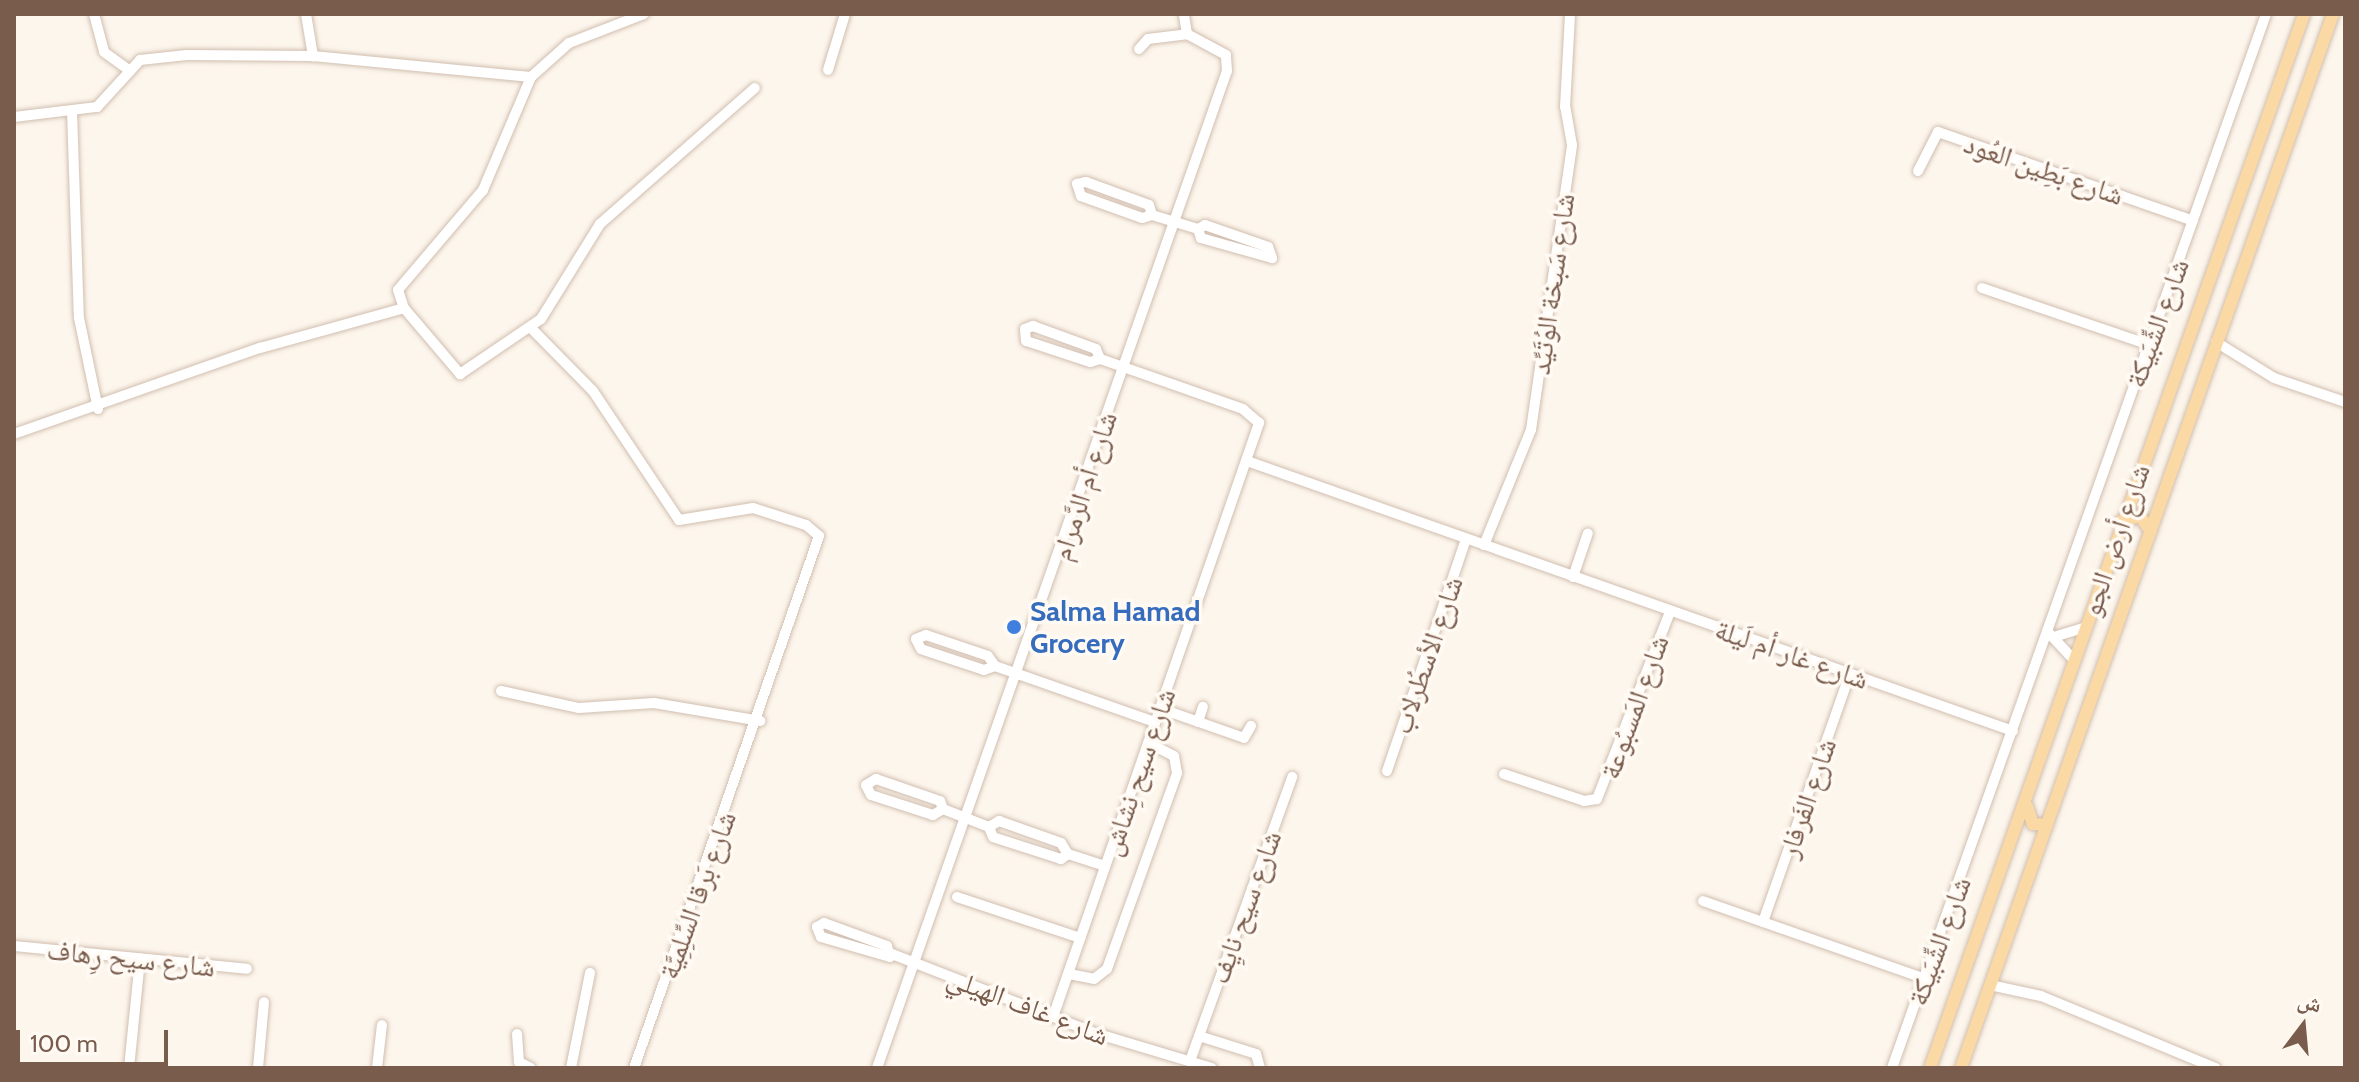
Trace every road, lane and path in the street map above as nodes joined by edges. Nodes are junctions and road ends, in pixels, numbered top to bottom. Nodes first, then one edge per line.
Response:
1 (94, 14) edge
2 (306, 14) edge
3 (644, 14) edge
4 (845, 14) edge
5 (1184, 14) edge
6 (1570, 14) edge
7 (2266, 14) edge
8 (2304, 14) edge
9 (2333, 14) edge
10 (1187, 34) junction
11 (1139, 49) dead end
12 (313, 56) junction
13 (828, 70) dead end
14 (130, 71) junction
15 (531, 77) junction
16 (755, 88) dead end
17 (72, 111) junction
18 (14, 117) edge
19 (1918, 171) dead end
20 (1152, 215) junction
21 (2193, 221) junction
22 (1175, 222) junction
23 (1198, 229) junction
24 (1982, 288) dead end
25 (404, 308) junction
26 (531, 328) junction
27 (2216, 342) junction
28 (2149, 345) junction
29 (1100, 359) junction
30 (1122, 367) junction
31 (2345, 402) edge
32 (98, 409) junction
33 (14, 434) edge
34 (1247, 461) junction
35 (2120, 522) junction
36 (2151, 532) junction
37 (1588, 533) dead end
38 (1466, 539) junction
39 (1484, 545) junction
40 (1573, 577) junction
41 (1670, 612) junction
42 (2084, 628) junction
43 (2052, 634) junction
44 (2075, 661) junction
45 (995, 666) junction
46 (1017, 674) junction
47 (1850, 674) junction
48 (501, 691) dead end
49 (1203, 707) dead end
50 (1159, 708) junction
51 (760, 721) junction
52 (1155, 722) junction
53 (1198, 722) junction
54 (1251, 726) dead end
55 (2013, 731) junction
56 (1148, 743) junction
57 (1387, 771) dead end
58 (1504, 774) dead end
59 (1292, 777) dead end
60 (2027, 806) junction
61 (943, 809) junction
62 (966, 818) junction
63 (2047, 825) junction
64 (989, 827) junction
65 (1068, 854) junction
66 (1105, 866) junction
67 (957, 897) dead end
68 (1703, 901) dead end
69 (1763, 922) junction
70 (1080, 938) junction
71 (14, 946) edge
72 (892, 954) junction
73 (140, 959) junction
74 (915, 963) junction
75 (247, 969) dead end
76 (590, 973) dead end
77 (1069, 974) junction
78 (1926, 979) junction
79 (1990, 985) junction
80 (264, 1002) dead end
81 (1054, 1014) junction
82 (382, 1025) dead end
83 (517, 1034) dead end
84 (1199, 1036) junction
85 (1190, 1061) junction
86 (129, 1068) edge
87 (258, 1068) edge
88 (377, 1068) edge
89 (531, 1068) edge
90 (571, 1068) edge
91 (634, 1068) edge
92 (877, 1068) edge
93 (1212, 1068) edge
94 (1260, 1068) edge
95 (1892, 1068) edge
96 (1930, 1068) edge
97 (1961, 1068) edge
98 (2216, 1068) edge

1 - 14 street
2 - 12 street
3 - 15 street
4 - 13 street
5 - 10 street
6 - 39 street, شارع سَبخة الوُتَيِّد
7 - 21 street, شارع الشِّبَيكة
8 - 35 main road, شارع أرض الجو
9 - 27 main road, شارع أرض الجو
10 - 11 street
10 - 22 street, شارع أم الرَّمرام
12 - 14 street
12 - 15 street
14 - 17 street
15 - 25 street
16 - 26 street
17 - 18 street
17 - 32 street
19 - 21 street, شارع بَطِين العُود
20 - 20 street
20 - 22 street
21 - 28 street, شارع الشِّبَيكة
22 - 23 street
22 - 30 street, شارع أم الرَّمرام
23 - 23 street
24 - 28 street
25 - 26 street
25 - 32 street
26 - 51 street, شارع بَرقا السِّلِمِيَّة
27 - 31 street
27 - 36 main road, شارع أرض الجو
28 - 43 street, شارع الشِّبَيكة
29 - 29 street, شارع سيح نِشاش
29 - 30 street, شارع سيح نِشاش
30 - 34 street, شارع سيح نِشاش
30 - 46 street, شارع أم الرَّمرام
32 - 33 street
34 - 38 street, شارع غار أم لَيلة
34 - 50 street, شارع سيح نِشاش
35 - 36 main road
35 - 42 main road, شارع أرض الجو
36 - 63 main road, شارع أرض الجو
37 - 40 street
38 - 39 street, شارع غار أم لَيلة
38 - 57 street, شارع الأسطُرلاب
39 - 40 street, شارع غار أم لَيلة
40 - 41 street, شارع غار أم لَيلة
41 - 47 street, شارع غار أم لَيلة
41 - 58 street, شارع المَسبُوعة
42 - 43 street
42 - 44 main road, شارع أرض الجو
43 - 44 street
43 - 55 street, شارع الشِّبَيكة
44 - 60 main road, شارع أرض الجو
45 - 45 street
45 - 46 street
46 - 52 street
46 - 62 street, شارع أم الرَّمرام
47 - 55 street, شارع غار أم لَيلة
47 - 69 street, شارع الفَرفار
48 - 51 street
49 - 53 street
50 - 52 street, شارع سيح نِشاش
50 - 53 street
51 - 91 street, شارع بَرقا السِّلِمِيَّة
52 - 56 street, شارع سيح نِشاش
53 - 54 street
55 - 78 street, شارع الشِّبَيكة
56 - 66 street, شارع سيح نِشاش
56 - 77 street
59 - 84 street, شارع سيح نايِف
60 - 63 main road
60 - 96 main road, شارع أرض الجو
61 - 61 street
61 - 62 street
62 - 64 street
62 - 74 street, شارع أم الرَّمرام
63 - 79 main road, شارع أرض الجو
64 - 65 street
64 - 65 street
65 - 66 street
66 - 70 street, شارع سيح نِشاش
67 - 70 street
68 - 69 street
69 - 78 street
70 - 77 street, شارع سيح نِشاش
71 - 73 street, شارع سيح رِهاف
72 - 72 street, شارع غاف الهيلي
72 - 74 street, شارع غاف الهيلي
73 - 75 street, شارع سيح رِهاف
73 - 86 street
74 - 81 street, شارع غاف الهيلي
74 - 92 street, شارع أم الرَّمرام
76 - 90 street
77 - 81 street, شارع سيح نِشاش
78 - 95 street, شارع الشِّبَيكة
79 - 97 main road, شارع أرض الجو
79 - 98 street
80 - 87 street
81 - 85 street, شارع غاف الهيلي
82 - 88 street
83 - 89 street
84 - 85 street, شارع سيح نايِف
84 - 94 street
85 - 93 street, شارع غاف الهيلي

